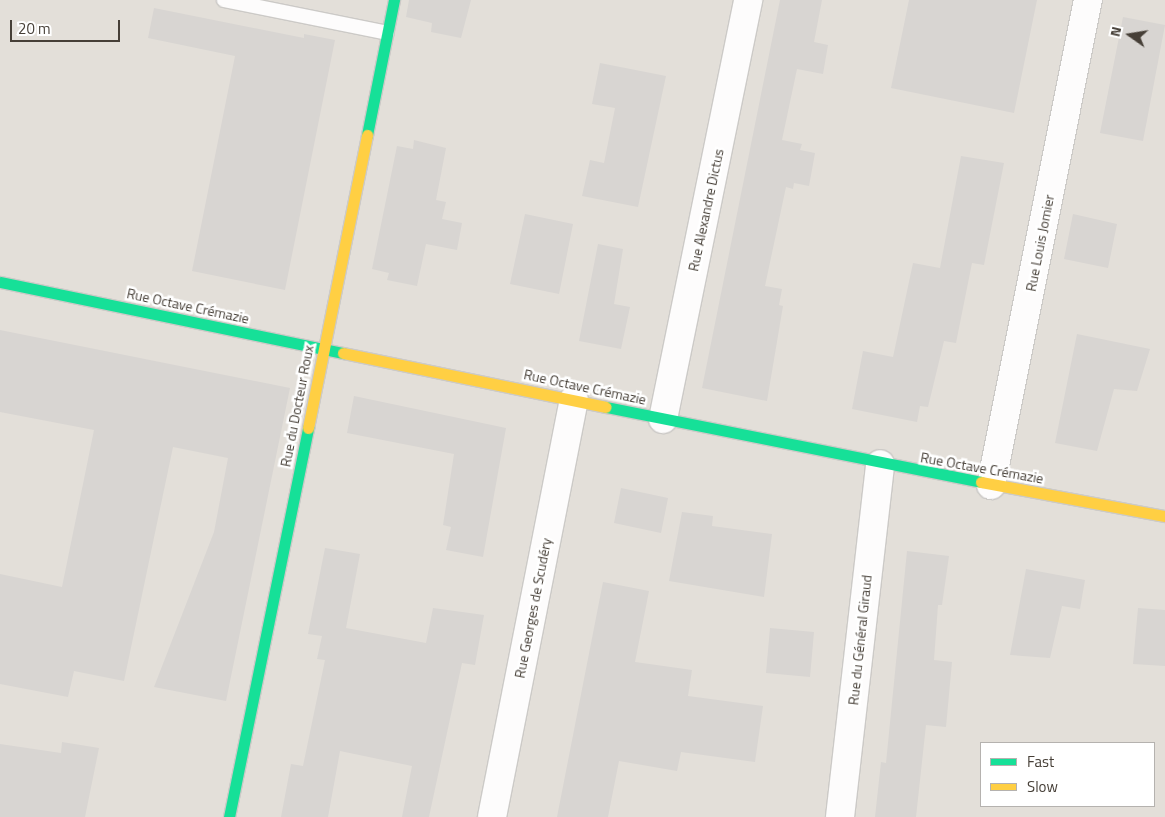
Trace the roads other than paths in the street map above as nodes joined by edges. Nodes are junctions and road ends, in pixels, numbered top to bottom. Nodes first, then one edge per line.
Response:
1 (224, 0) edge
2 (394, 0) edge
3 (748, 0) edge
4 (1088, 0) edge
5 (387, 34) junction
6 (0, 282) edge
7 (323, 349) junction
8 (574, 400) junction
9 (663, 419) junction
10 (880, 464) junction
11 (991, 485) junction
12 (1165, 516) edge
13 (230, 817) edge
14 (492, 817) edge
15 (840, 817) edge

1 - 5 lane
2 - 5 street, Rue du Docteur Roux
3 - 9 street, Rue Alexandre Dictus
4 - 11 street, Rue Louis Jomier
5 - 7 street, Rue du Docteur Roux
6 - 7 street, Rue Octave Crémazie
7 - 8 street, Rue Octave Crémazie
7 - 13 street, Rue du Docteur Roux
8 - 9 street, Rue Octave Crémazie
8 - 14 street, Rue Georges de Scudéry
9 - 10 street, Rue Octave Crémazie
10 - 11 street, Rue Octave Crémazie
10 - 15 street, Rue du Général Giraud
11 - 12 street, Rue Octave Crémazie

